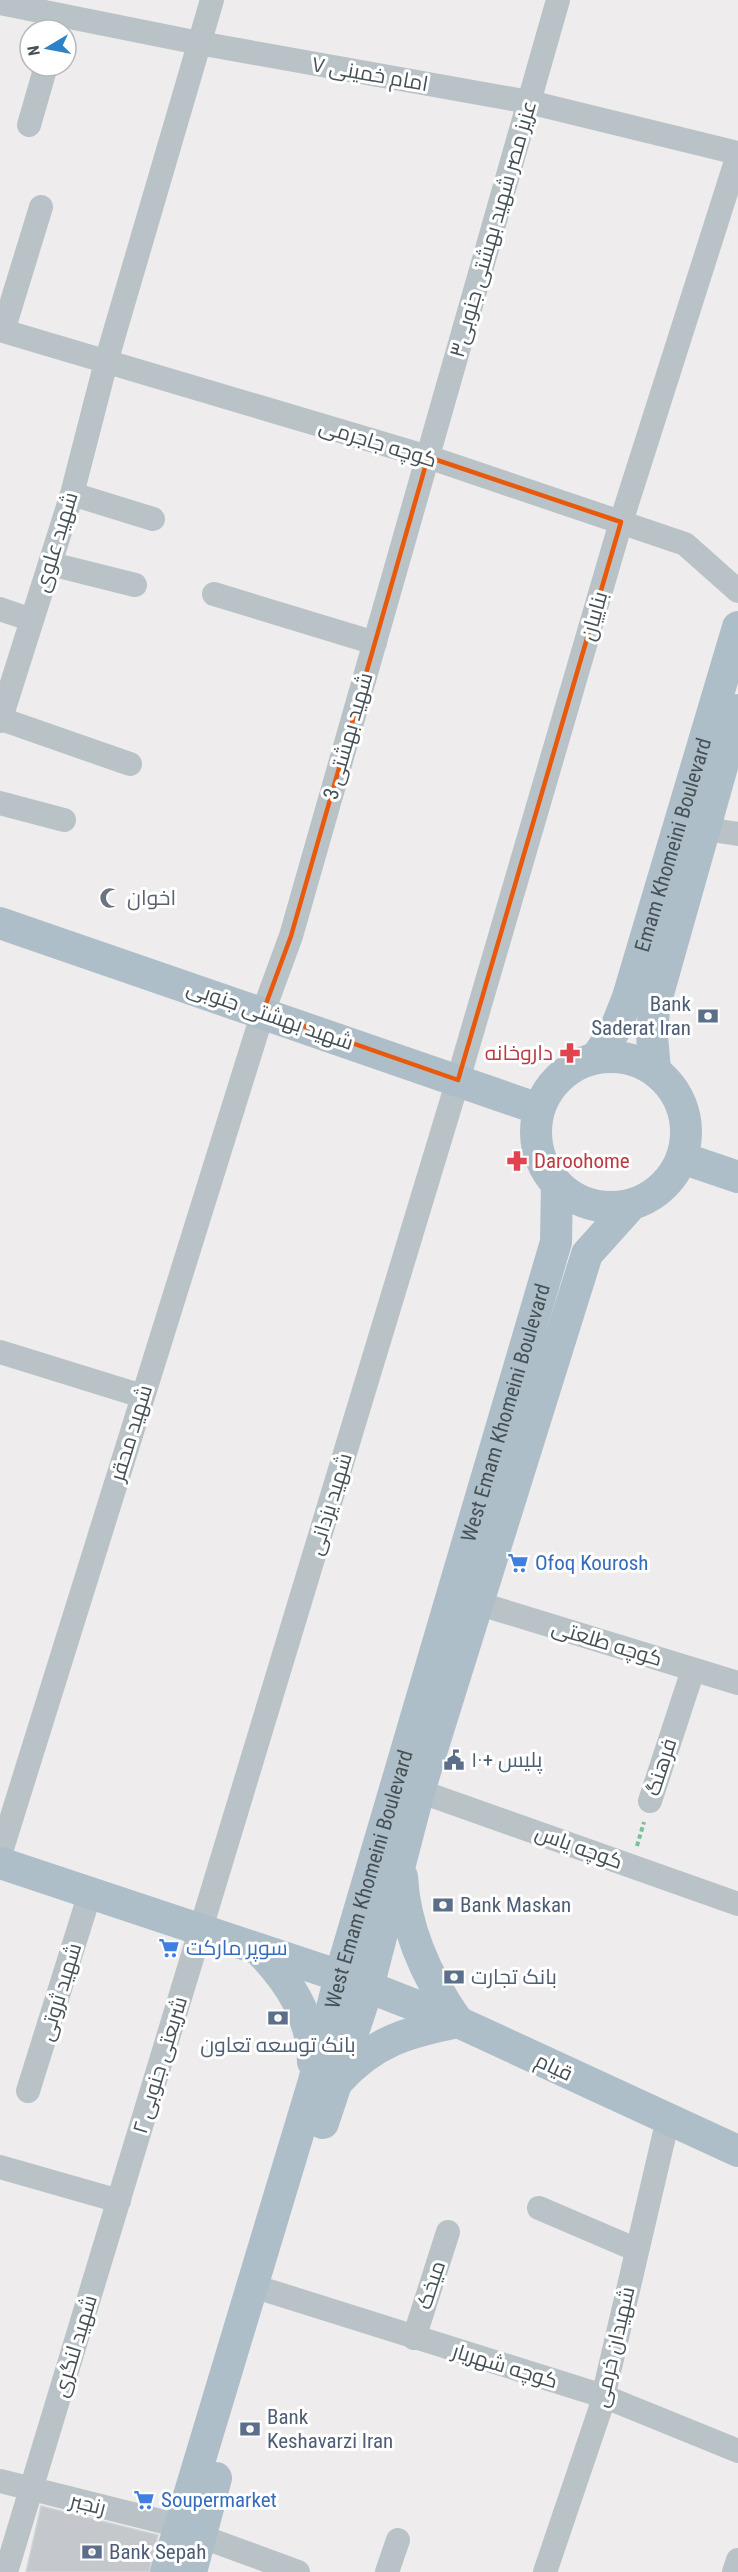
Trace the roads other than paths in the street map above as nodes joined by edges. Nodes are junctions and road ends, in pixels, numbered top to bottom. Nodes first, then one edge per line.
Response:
1 (212, 0) edge
2 (558, 0) edge
3 (0, 3) edge
4 (46, 18) edge
5 (78, 25) edge
6 (199, 43) junction
7 (43, 78) edge
8 (529, 102) junction
9 (30, 125) dead end
10 (738, 154) edge
11 (41, 207) dead end
12 (1, 330) edge
13 (106, 362) junction
14 (428, 458) junction
15 (72, 494) junction
16 (153, 519) dead end
17 (621, 522) junction
18 (51, 564) junction
19 (135, 585) dead end
20 (738, 591) edge
21 (214, 594) dead end
22 (0, 609) edge
23 (32, 620) junction
24 (738, 627) edge
25 (375, 643) junction
26 (738, 710) edge
27 (0, 720) edge
28 (129, 764) dead end
29 (0, 802) edge
30 (64, 820) dead end
31 (705, 829) junction
32 (738, 834) edge
33 (0, 923) edge
34 (263, 1012) junction
35 (596, 1058) junction
36 (655, 1070) junction
37 (458, 1080) junction
38 (539, 1109) junction
39 (682, 1158) junction
40 (738, 1177) edge
41 (557, 1184) junction
42 (631, 1205) junction
43 (0, 1352) edge
44 (142, 1396) junction
45 (477, 1603) junction
46 (693, 1670) junction
47 (738, 1683) edge
48 (419, 1791) junction
49 (650, 1801) road end
50 (0, 1855) edge
51 (401, 1857) junction
52 (0, 1863) edge
53 (90, 1893) junction
54 (738, 1904) edge
55 (201, 1928) junction
56 (257, 1948) junction
57 (354, 1981) junction
58 (458, 2022) junction
59 (324, 2083) junction
60 (28, 2091) dead end
61 (668, 2119) junction
62 (738, 2151) edge
63 (0, 2167) edge
64 (119, 2201) junction
65 (539, 2208) dead end
66 (448, 2232) dead end
67 (637, 2250) junction
68 (269, 2291) junction
69 (414, 2338) junction
70 (603, 2396) junction
71 (738, 2451) edge
72 (0, 2481) edge
73 (31, 2490) junction
74 (190, 2531) junction
75 (398, 2540) dead end
76 (738, 2560) edge
77 (6, 2572) edge
78 (166, 2572) edge
79 (191, 2572) edge
80 (298, 2572) edge
81 (387, 2572) edge
82 (545, 2572) edge
83 (734, 2572) edge

1 - 6 street, شهید علوی
2 - 8 street, عزیز مصر شهید بهشتی جنوبی۳
3 - 4 street, امام خمینی ۷
5 - 6 street, امام خمینی ۷
6 - 8 street, امام خمینی ۷
6 - 13 street, شهید علوی
7 - 9 street
8 - 10 street, امام خمینی ۷
8 - 14 street, عزیز مصر شهید بهشتی جنوبی۳
10 - 17 street, بناییان
11 - 12 street
12 - 13 street, کوچه جاجرمی
13 - 14 street, کوچه جاجرمی
13 - 15 street, شهید علوی
14 - 17 street, کوچه جاجرمی
14 - 25 street, شهید بهشتی 3
15 - 16 street
15 - 18 street, شهید علوی
17 - 20 street, کوچه جاجرمی
17 - 37 street, بناییان
18 - 19 street
18 - 23 street, شهید علوی
21 - 25 street
22 - 23 street
23 - 27 street, شهید علوی
24 - 35 main road, Emam Khomeini Boulevard
25 - 34 street, شهید بهشتی 3
26 - 31 main road, Emam Khomeini Boulevard
27 - 28 street
29 - 30 street
31 - 32 street
31 - 36 main road, Emam Khomeini Boulevard
33 - 34 main road, شهید بهشتی جنوبی
34 - 37 main road, شهید بهشتی جنوبی
34 - 44 street, شهید محقر
35 - 36 main road
35 - 38 main road
36 - 39 main road
37 - 38 main road, شهید بهشتی جنوبی
37 - 55 street, شهید یزدانی
38 - 41 main road
39 - 40 main road
39 - 42 main road
41 - 42 main road
41 - 57 main road, West Emam Khomeini Boulevard
42 - 45 main road, West Emam Khomeini Boulevard
43 - 44 street
44 - 50 street, شهید محقر
45 - 46 street, کوچه طلعتی
45 - 48 main road, West Emam Khomeini Boulevard
46 - 47 street, کوچه طلعتی
46 - 49 street, فرهنگ
48 - 51 main road, West Emam Khomeini Boulevard
48 - 54 street, کوچه یاس
51 - 57 main road, West Emam Khomeini Boulevard
51 - 58 main road
52 - 53 main road, قیام
53 - 55 main road, قیام
53 - 60 street, شهید ثروتی
55 - 56 main road, قیام
55 - 64 street, شریعتی جنوبی ۲
56 - 57 main road, قیام
56 - 59 main road
57 - 58 main road, قیام
57 - 59 main road, West Emam Khomeini Boulevard
58 - 59 main road
58 - 61 main road, قیام
59 - 68 main road, West Emam Khomeini Boulevard
59 - 74 main road, West Emam Khomeini Boulevard
61 - 62 main road, قیام
61 - 67 street, شهیدان خرمی
63 - 64 street
64 - 73 street, شهید لنگری
65 - 67 street
66 - 69 street, میخک
67 - 70 street, شهیدان خرمی
68 - 69 street, کوچه شهریار
68 - 74 main road, West Emam Khomeini Boulevard
69 - 70 street, کوچه شهریار
70 - 71 street, کوچه شهریار
70 - 82 street, شهیدان خرمی
72 - 73 street, رنجبر
73 - 74 street, رنجبر
73 - 77 street, شهید لنگری
74 - 78 main road, West Emam Khomeini Boulevard
74 - 79 main road, West Emam Khomeini Boulevard
74 - 80 street, رنجبر
75 - 81 street
76 - 83 street

